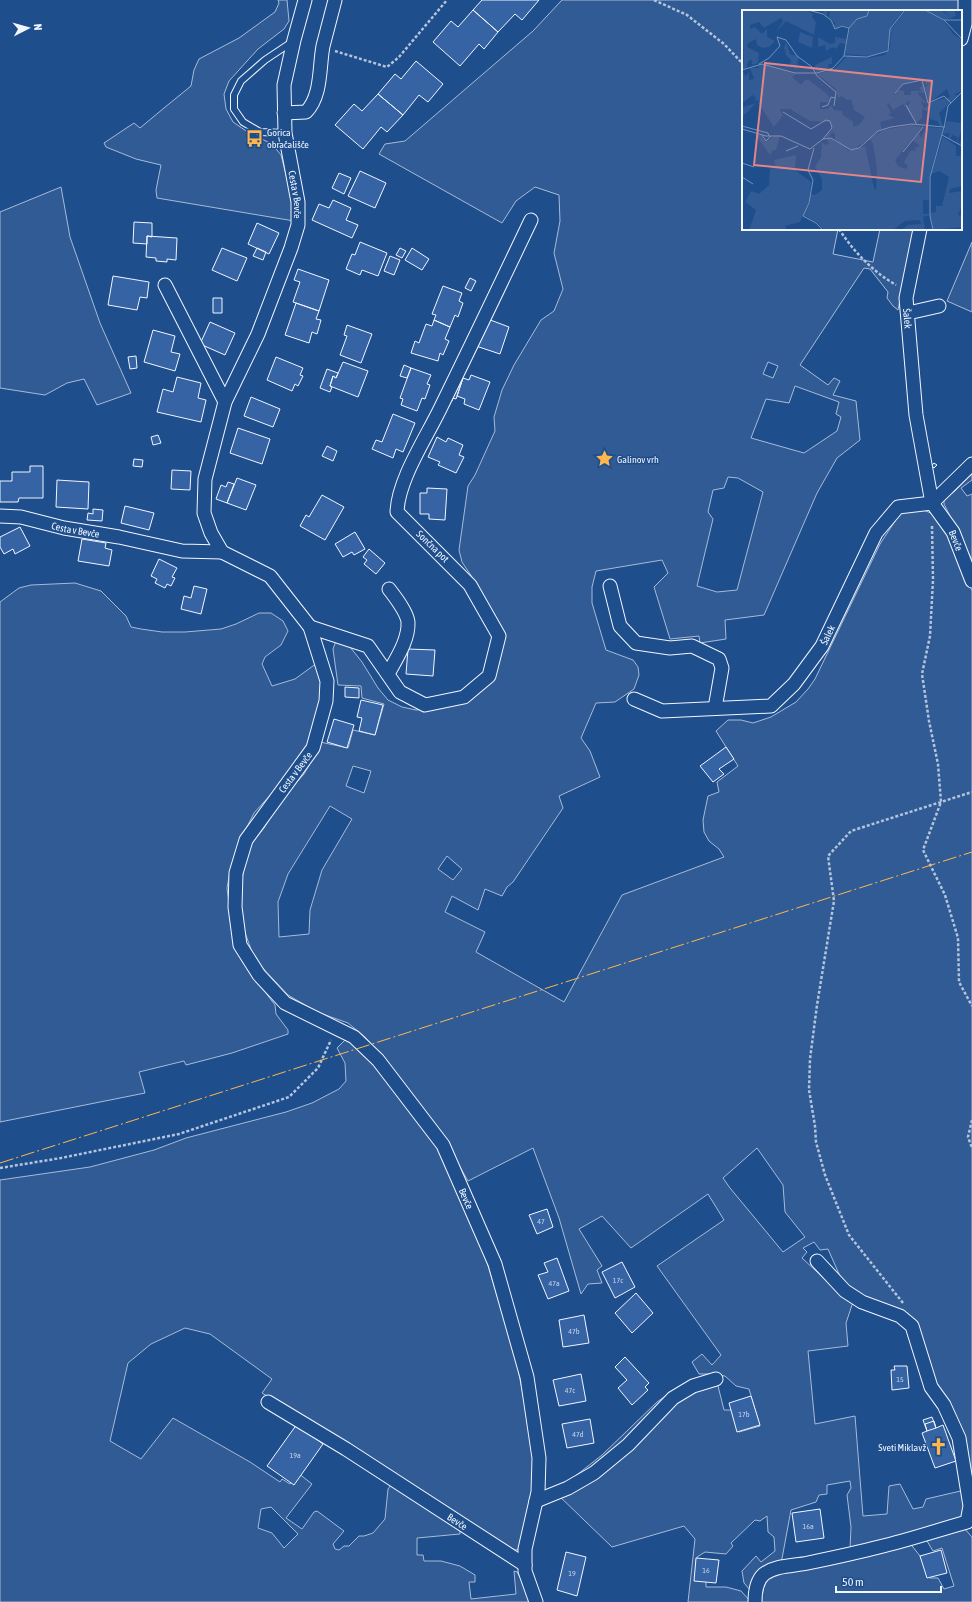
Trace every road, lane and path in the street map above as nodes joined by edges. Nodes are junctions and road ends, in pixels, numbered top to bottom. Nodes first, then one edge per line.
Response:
1 (305, 0) edge
2 (335, 0) edge
3 (447, 0) edge
4 (654, 0) edge
5 (965, 0) edge
6 (962, 34) edge
7 (294, 40) junction
8 (323, 47) junction
9 (742, 63) edge
10 (284, 113) junction
11 (285, 133) junction
12 (531, 220) dead end
13 (840, 230) edge
14 (920, 230) edge
15 (165, 285) dead end
16 (908, 292) junction
17 (939, 306) dead end
18 (908, 313) junction
19 (225, 402) junction
20 (969, 468) edge
21 (932, 503) junction
22 (0, 516) edge
23 (932, 526) dead end
24 (222, 552) junction
25 (972, 581) edge
26 (610, 586) dead end
27 (389, 589) dead end
28 (310, 627) junction
29 (388, 674) junction
30 (634, 699) dead end
31 (715, 708) junction
32 (972, 792) edge
33 (941, 802) junction
34 (259, 975) joint
35 (972, 1006) edge
36 (336, 1028) junction
37 (972, 1120) edge
38 (972, 1148) edge
39 (0, 1168) edge
40 (817, 1261) dead end
41 (907, 1307) dead end
42 (716, 1379) dead end
43 (268, 1402) dead end
44 (536, 1501) junction
45 (525, 1565) junction
46 (536, 1602) edge
47 (755, 1602) edge

1 - 7 street, Cesta v Bevče
2 - 8 street
3 - 8 path
4 - 9 path
5 - 6 street
7 - 10 street, Cesta v Bevče
7 - 11 lane
8 - 10 street
10 - 11 street, Cesta v Bevče
11 - 19 street, Cesta v Bevče
12 - 29 street, Sončna pot
13 - 16 path
14 - 16 street, Šalek
15 - 19 street
16 - 18 street, Šalek
17 - 18 street
18 - 21 street, Šalek
19 - 24 street, Cesta v Bevče
20 - 21 street
21 - 25 street, Bevče
21 - 31 street, Šalek
22 - 24 street, Cesta v Bevče
23 - 33 path
24 - 28 street, Cesta v Bevče
26 - 31 street
27 - 29 street
28 - 29 street, Sončna pot
28 - 34 street, Cesta v Bevče
30 - 31 street, Šalek
32 - 33 path
33 - 35 path
33 - 41 path
34 - 36 street, Bevče
36 - 39 path
36 - 44 street, Bevče
37 - 38 path
40 - 47 street
42 - 44 street
43 - 45 street, Bevče
44 - 45 street, Bevče
45 - 46 street, Bevče

